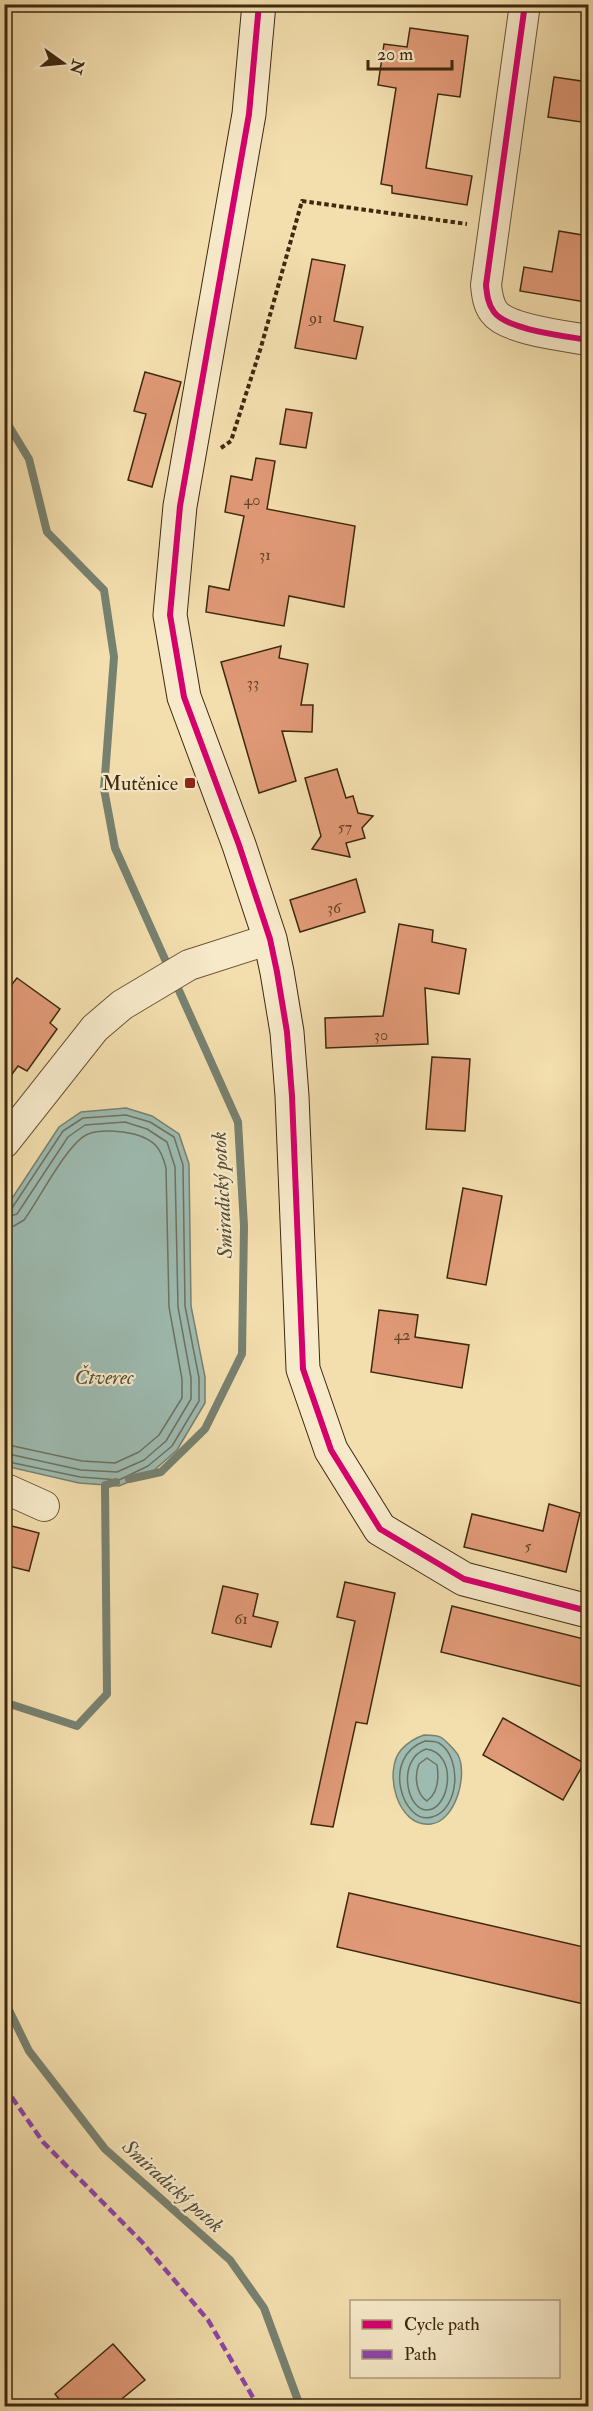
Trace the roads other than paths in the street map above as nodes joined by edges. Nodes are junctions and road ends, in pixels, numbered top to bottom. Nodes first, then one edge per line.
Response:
1 (259, 4) edge
2 (525, 4) edge
3 (588, 340) edge
4 (270, 939) junction
5 (4, 1143) edge
6 (4, 1488) edge
7 (44, 1506) dead end
8 (588, 1611) edge

1 - 4 street
2 - 3 street
4 - 5 street
4 - 8 street
6 - 7 street

